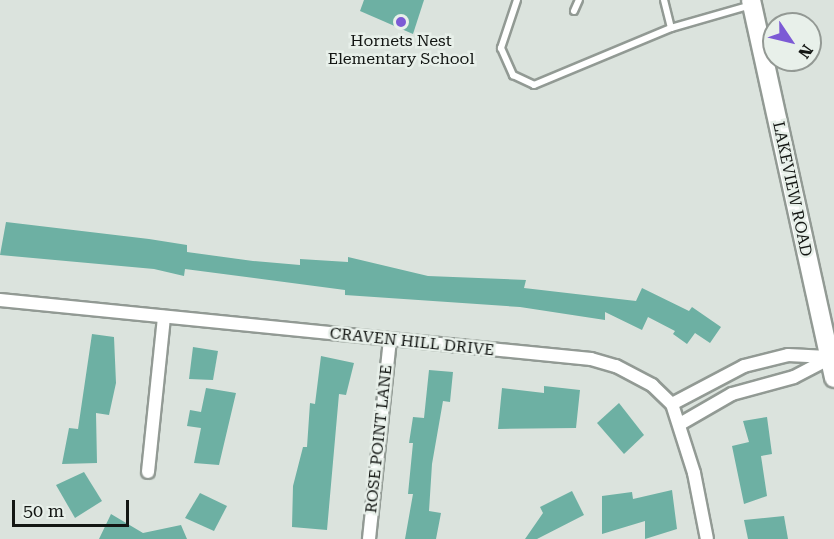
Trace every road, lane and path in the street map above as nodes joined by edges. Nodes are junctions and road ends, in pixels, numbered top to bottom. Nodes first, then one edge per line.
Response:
1 (517, 0) edge
2 (579, 0) edge
3 (664, 0) edge
4 (751, 2) edge
5 (574, 11) dead end
6 (671, 28) junction
7 (0, 300) edge
8 (164, 317) junction
9 (390, 340) junction
10 (832, 357) edge
11 (834, 378) edge
12 (672, 404) junction
13 (680, 423) junction
14 (148, 472) dead end
15 (369, 539) edge
16 (707, 539) edge

1 - 6 lane
2 - 5 lane
3 - 6 lane
4 - 6 lane
4 - 10 main road, LAKEVIEW ROAD
7 - 8 street, CRAVEN HILL DRIVE
8 - 9 street, CRAVEN HILL DRIVE
8 - 14 street
9 - 12 street, CRAVEN HILL DRIVE
9 - 15 street, ROSE POINT LANE
10 - 11 main road, LAKEVIEW ROAD
10 - 12 street
10 - 13 street
12 - 13 street, CRAVEN HILL DRIVE
13 - 16 street, CRAVEN HILL DRIVE

